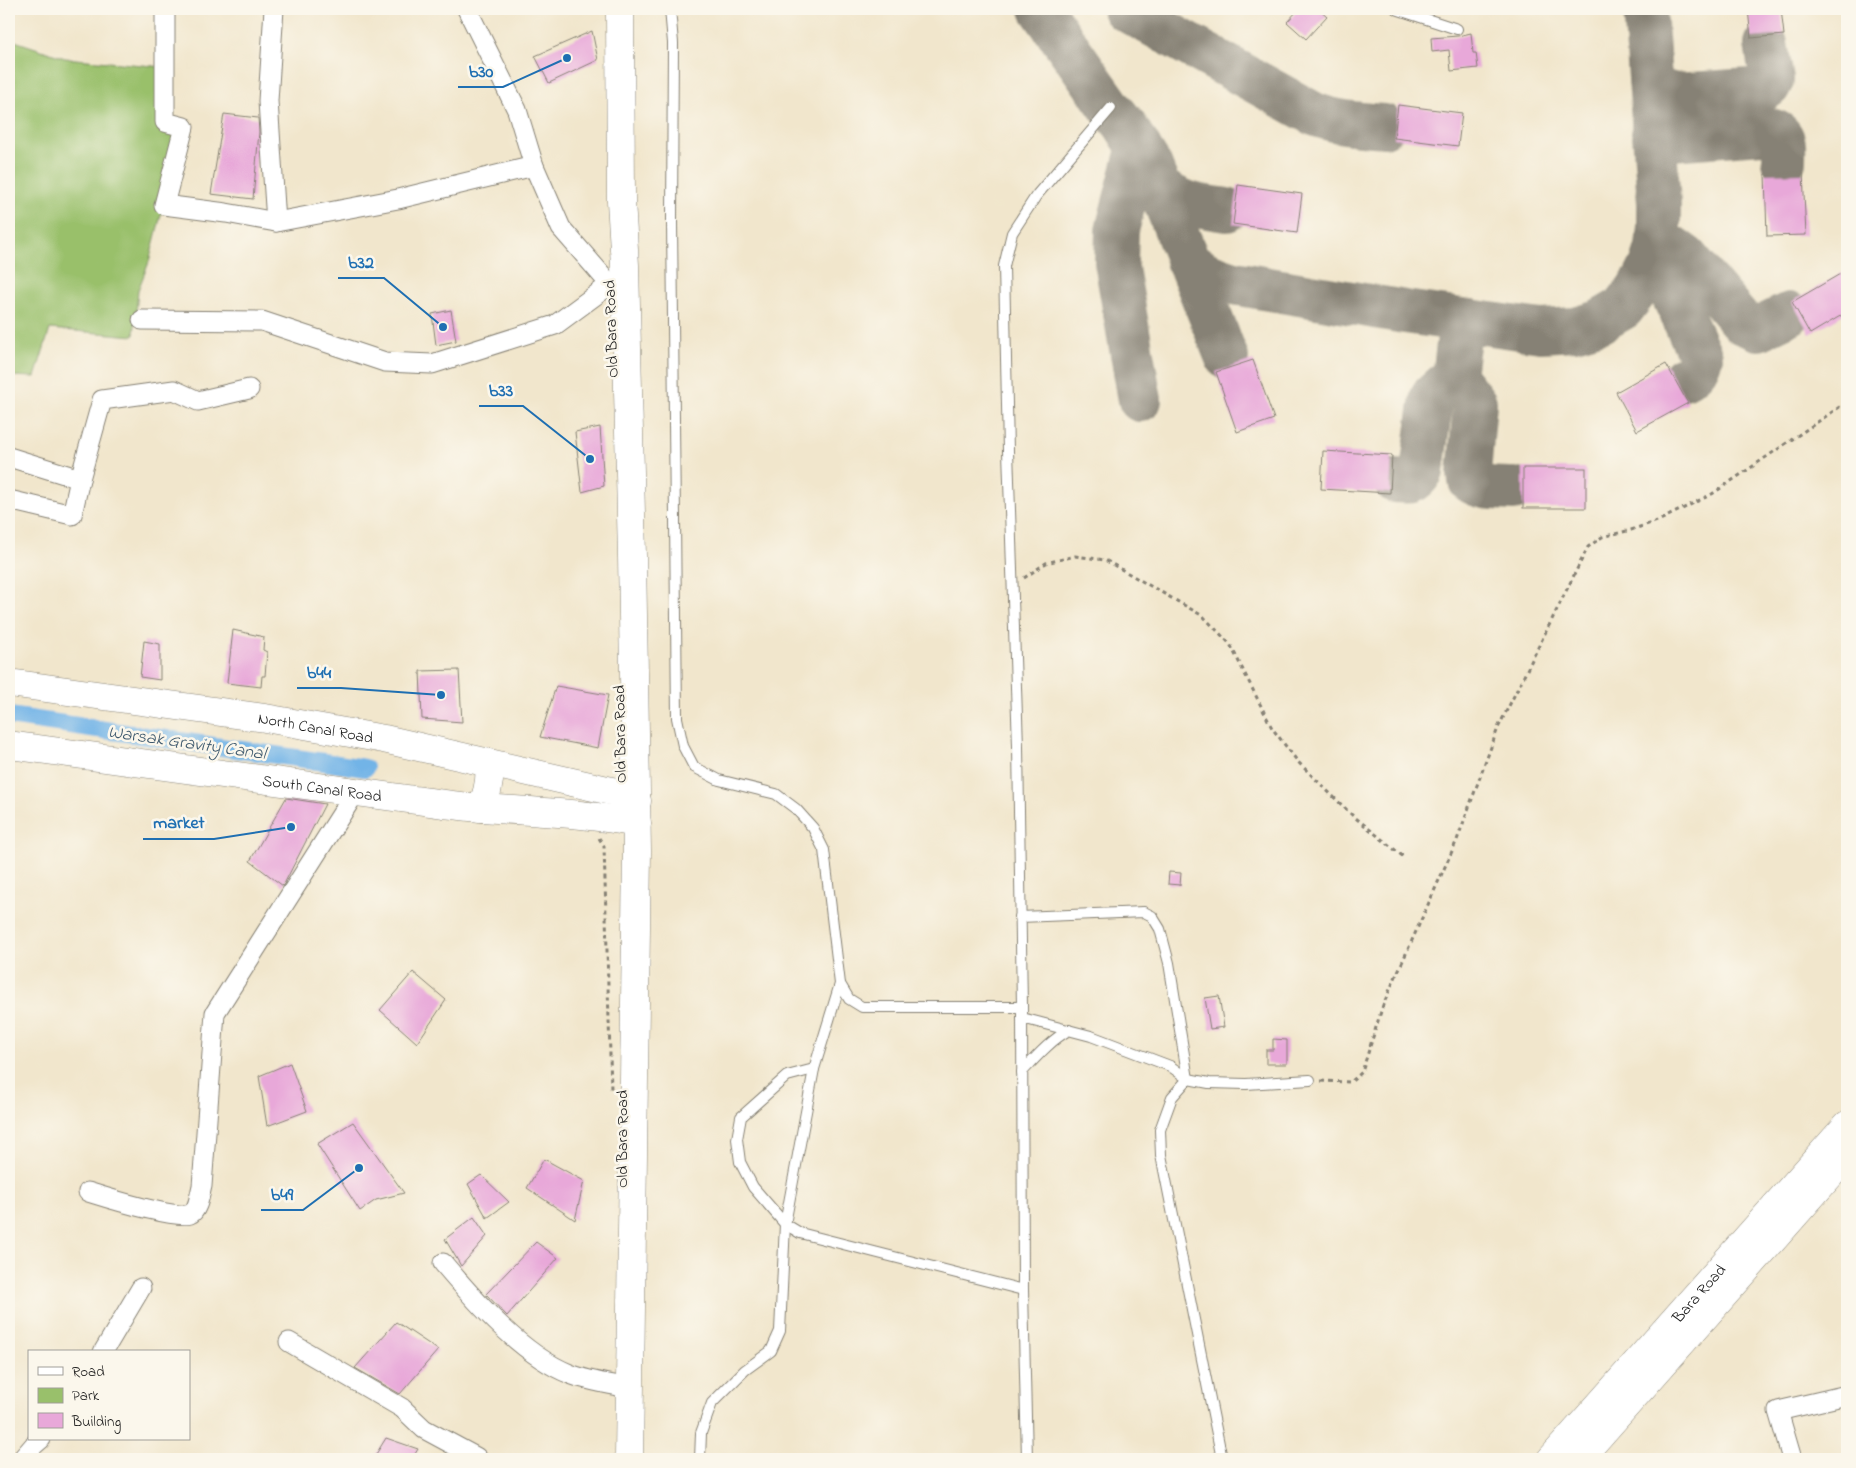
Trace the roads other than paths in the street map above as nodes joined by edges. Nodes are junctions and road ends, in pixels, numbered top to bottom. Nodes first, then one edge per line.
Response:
1 (165, 9) edge
2 (274, 9) edge
3 (467, 9) edge
4 (606, 9) edge
5 (620, 9) edge
6 (670, 9) edge
7 (1396, 9) edge
8 (1457, 29) dead end
9 (1111, 108) dead end
10 (534, 166) junction
11 (276, 222) junction
12 (608, 284) junction
13 (142, 320) dead end
14 (249, 390) dead end
15 (621, 428) junction
16 (9, 457) edge
17 (80, 478) junction
18 (9, 500) edge
19 (9, 683) edge
20 (9, 745) edge
21 (489, 763) junction
22 (355, 792) junction
23 (481, 808) junction
24 (629, 809) junction
25 (1020, 917) junction
26 (840, 984) junction
27 (1022, 1007) junction
28 (1022, 1018) junction
29 (1069, 1030) junction
30 (814, 1069) junction
31 (1022, 1072) junction
32 (1188, 1079) junction
33 (1310, 1080) road end
34 (1847, 1125) edge
35 (1847, 1156) edge
36 (88, 1192) dead end
37 (785, 1224) junction
38 (443, 1263) dead end
39 (142, 1288) dead end
40 (1023, 1290) junction
41 (289, 1342) dead end
42 (104, 1350) edge
43 (1634, 1381) junction
44 (619, 1386) junction
45 (1847, 1395) edge
46 (40, 1440) edge
47 (22, 1459) edge
48 (478, 1459) edge
49 (617, 1459) edge
50 (628, 1459) edge
51 (700, 1459) edge
52 (1027, 1459) edge
53 (1222, 1459) edge
54 (1551, 1459) edge
55 (1579, 1459) edge
56 (1792, 1459) edge

1 - 11 street
2 - 11 street
3 - 10 street
4 - 12 main road, Old Bara Road
5 - 15 main road
6 - 26 lane
7 - 8 lane
9 - 25 lane
10 - 11 street
10 - 12 street
12 - 13 street
12 - 15 main road, Old Bara Road
14 - 17 street
15 - 24 main road, Old Bara Road
16 - 17 street
17 - 18 street
19 - 21 main road, North Canal Road
20 - 22 main road, South Canal Road
21 - 23 main road
21 - 24 main road, North Canal Road
22 - 23 main road, South Canal Road
22 - 36 street
23 - 24 main road, South Canal Road
24 - 44 main road, Old Bara Road
24 - 50 main road
25 - 27 lane
25 - 32 lane
26 - 27 lane
26 - 30 lane
27 - 28 lane
28 - 29 lane
28 - 31 lane
29 - 31 lane
29 - 32 lane
30 - 37 lane
30 - 37 lane
31 - 40 lane
32 - 33 lane
32 - 53 lane
34 - 43 main road, Bara Road
35 - 43 main road
37 - 40 lane
37 - 51 lane
38 - 44 street
39 - 42 street
40 - 52 lane
41 - 48 street
43 - 54 main road, Bara Road
43 - 55 main road
44 - 49 main road, Old Bara Road
45 - 56 street
46 - 47 street

